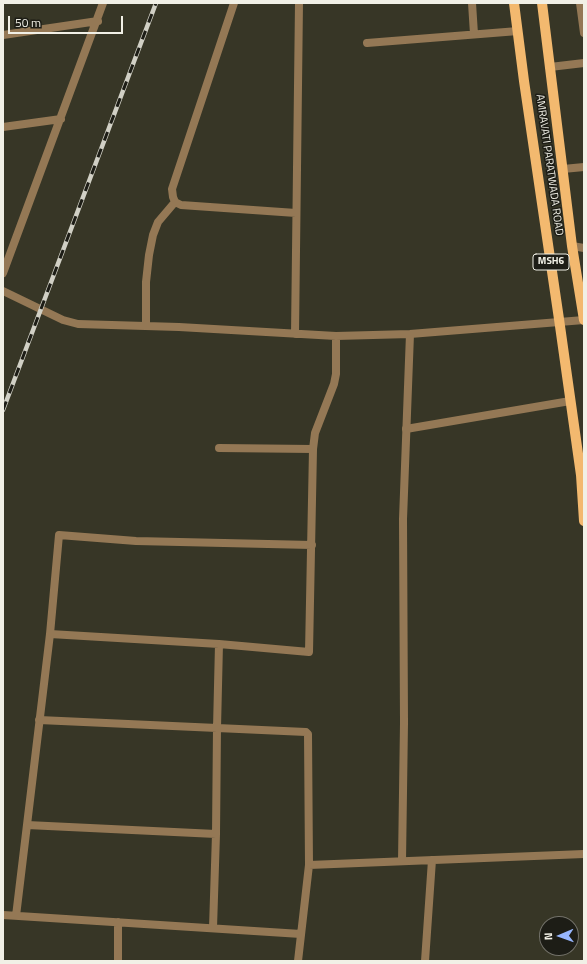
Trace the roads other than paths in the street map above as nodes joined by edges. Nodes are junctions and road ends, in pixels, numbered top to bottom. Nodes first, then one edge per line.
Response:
1 (104, 3) edge
2 (234, 3) edge
3 (299, 3) edge
4 (472, 3) edge
5 (514, 3) edge
6 (542, 3) edge
7 (580, 3) edge
8 (98, 21) junction
9 (518, 31) junction
10 (584, 33) edge
11 (474, 34) junction
12 (3, 35) edge
13 (367, 43) dead end
14 (584, 63) edge
15 (550, 67) junction
16 (61, 119) junction
17 (3, 127) edge
18 (584, 167) edge
19 (563, 169) junction
20 (176, 202) junction
21 (296, 213) junction
22 (572, 246) junction
23 (584, 248) edge
24 (3, 273) edge
25 (3, 291) edge
26 (584, 320) edge
27 (560, 323) junction
28 (146, 326) junction
29 (295, 334) junction
30 (410, 334) junction
31 (336, 336) junction
32 (570, 401) junction
33 (406, 429) junction
34 (218, 448) dead end
35 (313, 449) junction
36 (584, 521) edge
37 (312, 545) junction
38 (50, 634) junction
39 (219, 644) junction
40 (39, 720) junction
41 (217, 728) junction
42 (27, 824) junction
43 (216, 834) junction
44 (584, 854) edge
45 (432, 860) junction
46 (402, 861) junction
47 (309, 865) junction
48 (3, 915) edge
49 (16, 916) junction
50 (118, 922) junction
51 (213, 928) junction
52 (301, 934) junction
53 (118, 961) edge
54 (298, 961) edge
55 (425, 961) edge

1 - 8 street
2 - 20 street
3 - 21 street
4 - 11 street
5 - 9 main road, AMRAVATI PARATWADA ROAD / MSH6
6 - 15 main road, AMRAVATI PARATWADA ROAD / MSH6
7 - 10 street
8 - 12 street
8 - 16 street
9 - 11 street
9 - 27 main road, AMRAVATI PARATWADA ROAD / MSH6
11 - 13 street
14 - 15 street
15 - 19 main road, AMRAVATI PARATWADA ROAD / MSH6
16 - 17 street
16 - 24 street
18 - 19 street
19 - 22 main road, AMRAVATI PARATWADA ROAD / MSH6
20 - 21 street
20 - 28 street
21 - 29 street
22 - 23 street
22 - 26 main road, AMRAVATI PARATWADA ROAD / MSH6
25 - 28 street
26 - 27 street
27 - 30 street
27 - 32 main road, AMRAVATI PARATWADA ROAD / MSH6
28 - 29 street
29 - 31 street
30 - 31 street
30 - 33 street
31 - 35 street
32 - 33 street
32 - 36 main road, AMRAVATI PARATWADA ROAD / MSH6
33 - 46 street
34 - 35 street
35 - 37 street
37 - 38 street
37 - 39 street
38 - 39 street
38 - 40 street
39 - 41 street
40 - 41 street
40 - 42 street
41 - 43 street
41 - 47 street
42 - 43 street
42 - 49 street
43 - 51 street
44 - 45 street
45 - 46 street
45 - 55 street
46 - 47 street
47 - 52 street
48 - 49 street
49 - 50 street
50 - 51 street
50 - 53 street
51 - 52 street
52 - 54 street

